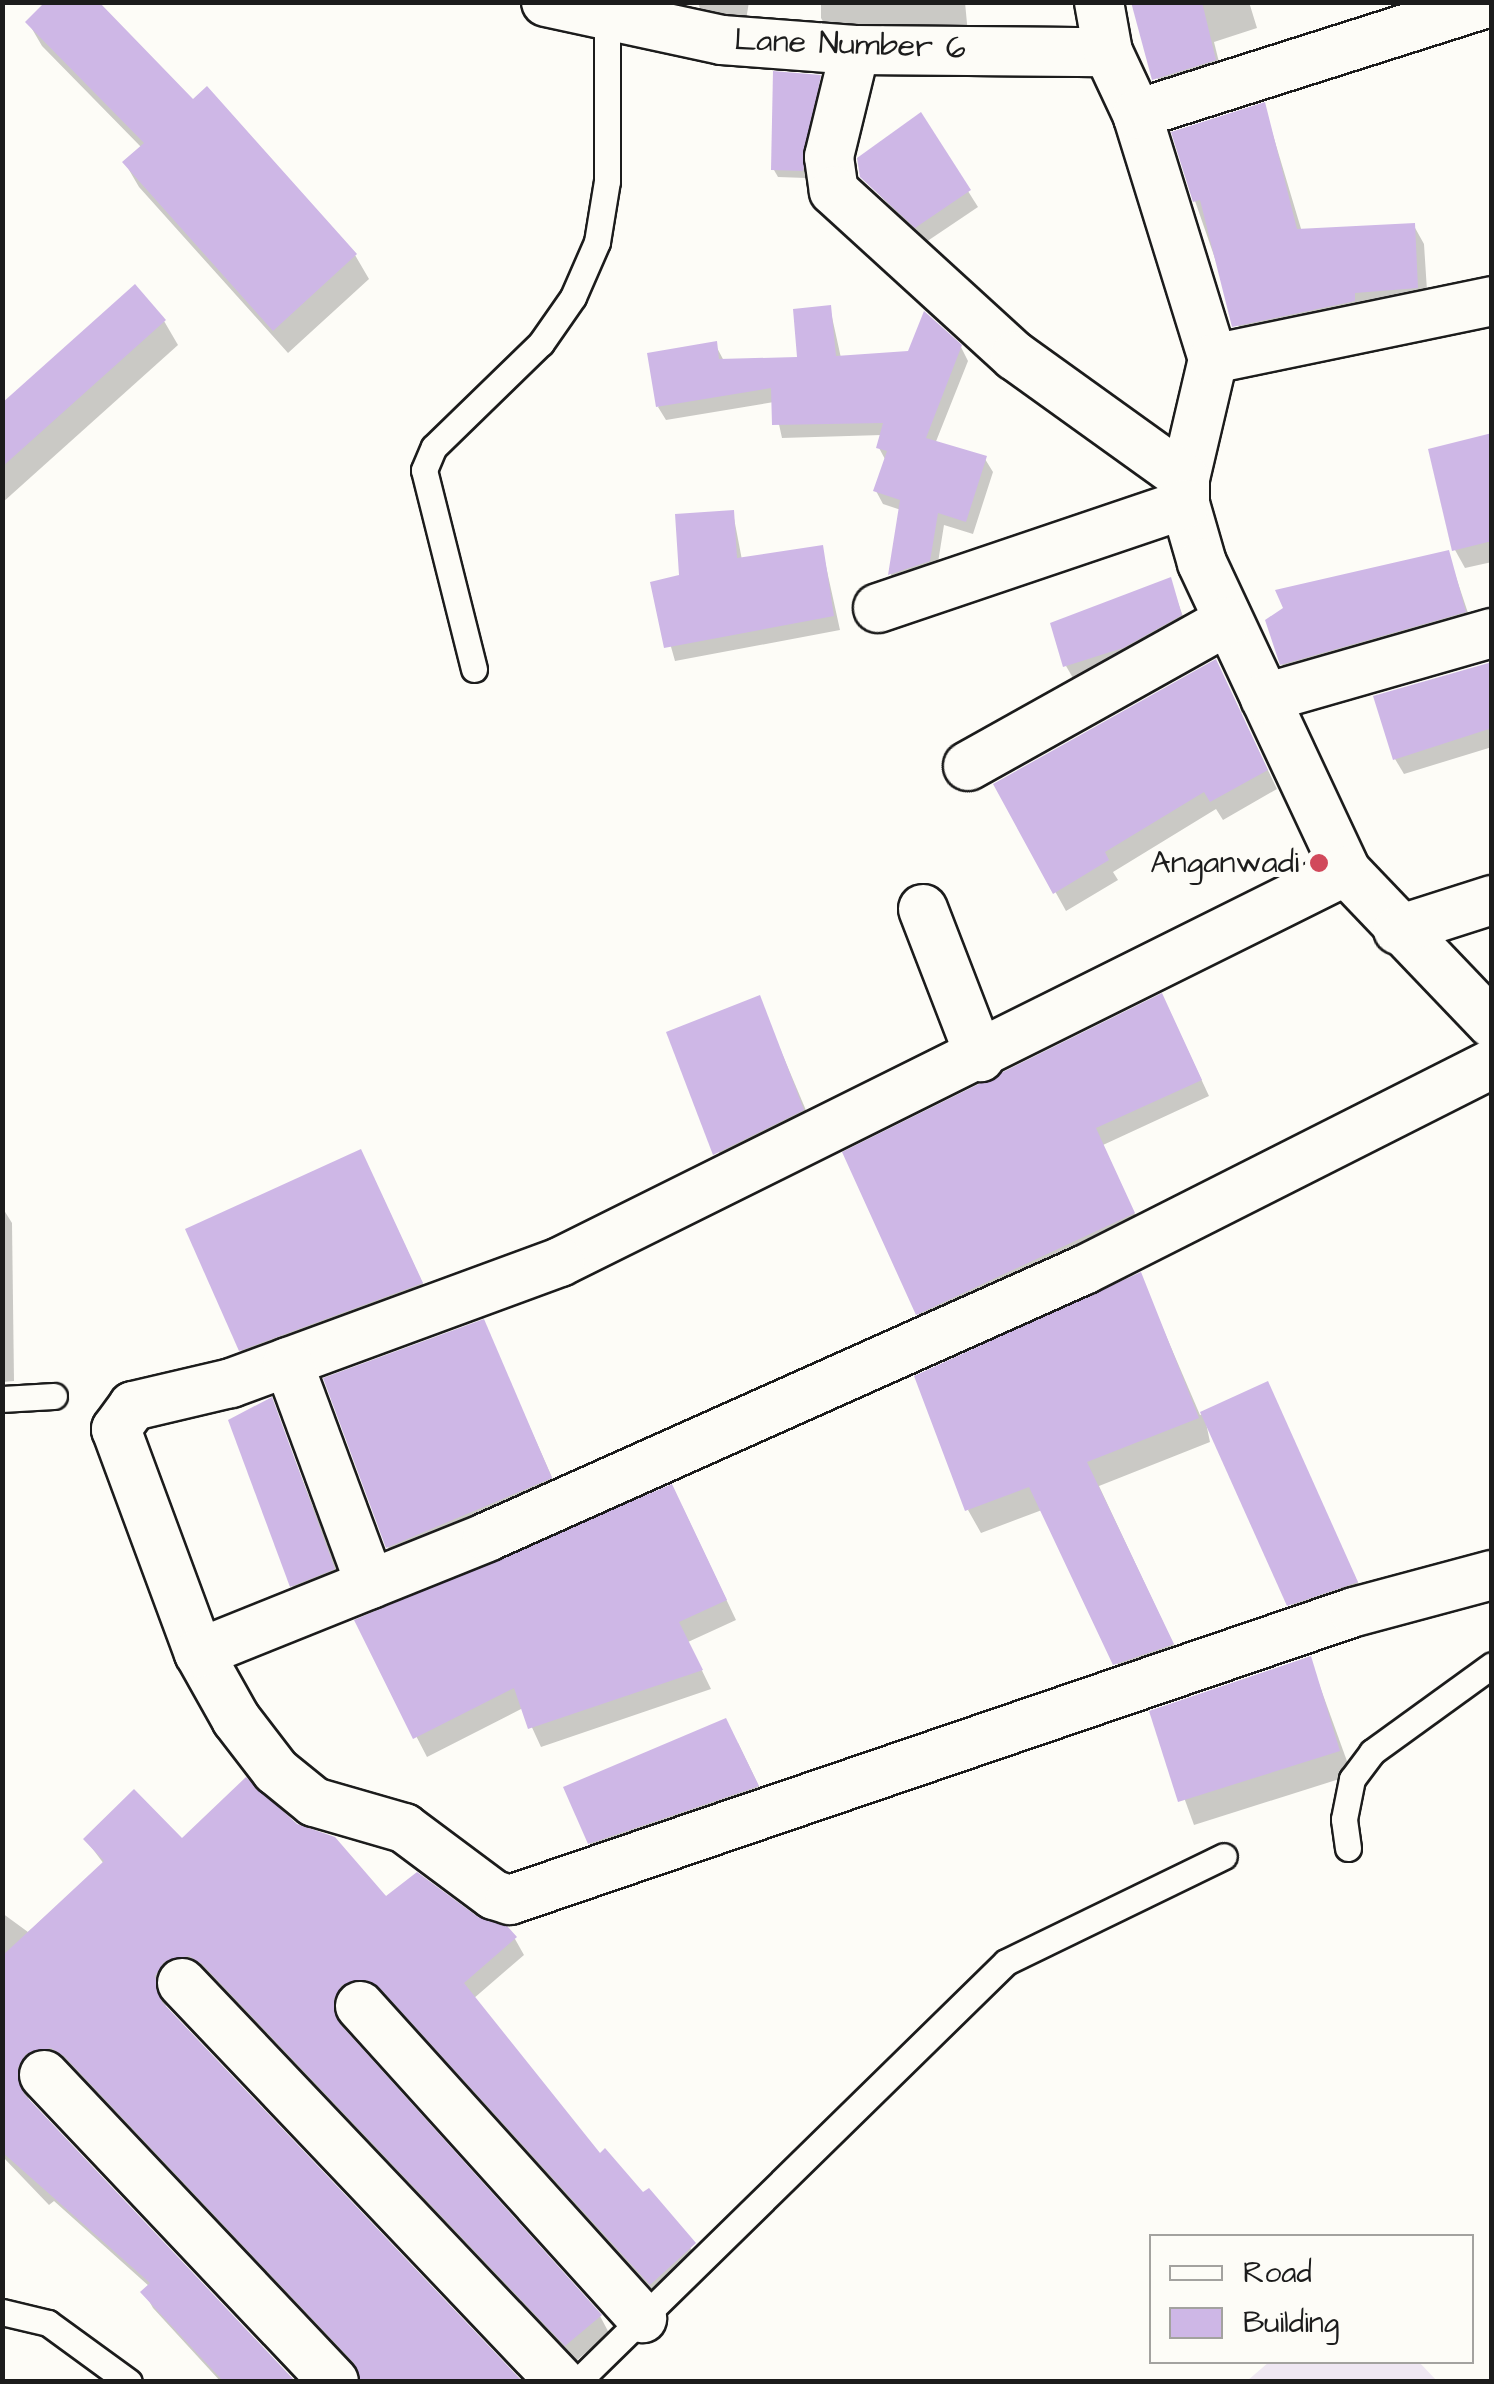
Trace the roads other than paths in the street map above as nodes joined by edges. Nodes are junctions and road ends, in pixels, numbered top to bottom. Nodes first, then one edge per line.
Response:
1 (546, 2) edge
2 (1099, 2) edge
3 (1491, 2) edge
4 (607, 20) junction
5 (855, 50) junction
6 (1108, 52) junction
7 (1136, 114) junction
8 (1492, 301) edge
9 (1213, 360) junction
10 (1185, 490) junction
11 (878, 608) dead end
12 (1226, 622) junction
13 (1492, 633) edge
14 (474, 669) dead end
15 (1265, 698) junction
16 (968, 766) dead end
17 (1346, 870) junction
18 (1492, 900) edge
19 (924, 909) dead end
20 (1398, 930) junction
21 (1492, 1024) edge
22 (980, 1057) junction
23 (1492, 1064) edge
24 (288, 1362) junction
25 (54, 1396) dead end
26 (2, 1399) edge
27 (1492, 1575) edge
28 (370, 1584) junction
29 (199, 1653) junction
30 (1492, 1665) edge
31 (1348, 1848) dead end
32 (1224, 1856) dead end
33 (182, 1984) dead end
34 (360, 2006) dead end
35 (44, 2074) dead end
36 (2, 2312) edge
37 (642, 2318) junction
38 (129, 2382) edge
39 (334, 2382) edge
40 (561, 2382) edge
41 (578, 2382) edge

1 - 4 street, Lane Number 6
2 - 6 street
3 - 7 street
4 - 5 street, Lane Number 6
4 - 14 lane
5 - 6 street, Lane Number 6
5 - 10 street
6 - 7 street
7 - 9 street
8 - 9 street
9 - 10 street
10 - 11 street
10 - 12 street
12 - 15 street
12 - 16 street
13 - 15 street
15 - 17 street
17 - 20 street
17 - 22 street
18 - 20 street
19 - 22 street
20 - 21 street
22 - 24 street
23 - 28 street
24 - 28 street
24 - 29 street
25 - 26 lane
27 - 29 street
28 - 29 street
30 - 31 lane
32 - 37 lane
33 - 40 street
34 - 37 street
35 - 39 street
36 - 38 lane
37 - 41 lane

